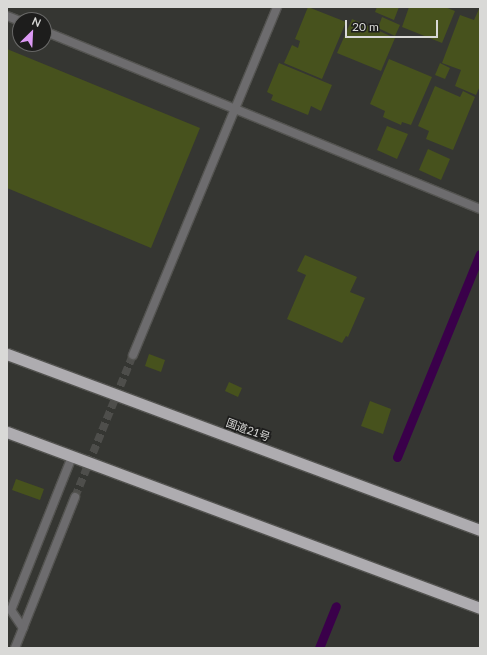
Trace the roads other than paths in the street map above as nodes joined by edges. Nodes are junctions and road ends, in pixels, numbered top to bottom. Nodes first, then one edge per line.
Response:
1 (277, 7) edge
2 (52, 34) edge
3 (235, 109) junction
4 (480, 209) edge
5 (7, 354) edge
6 (133, 355) tunnel mouth
7 (7, 432) edge
8 (72, 457) junction
9 (75, 497) tunnel mouth
10 (480, 530) edge
11 (480, 608) edge
12 (23, 628) junction
13 (16, 648) edge

1 - 3 street
2 - 3 street
3 - 4 street
3 - 6 street
5 - 10 highway, 国道21号
7 - 8 highway
8 - 11 highway
8 - 12 street
9 - 12 street
12 - 13 street

